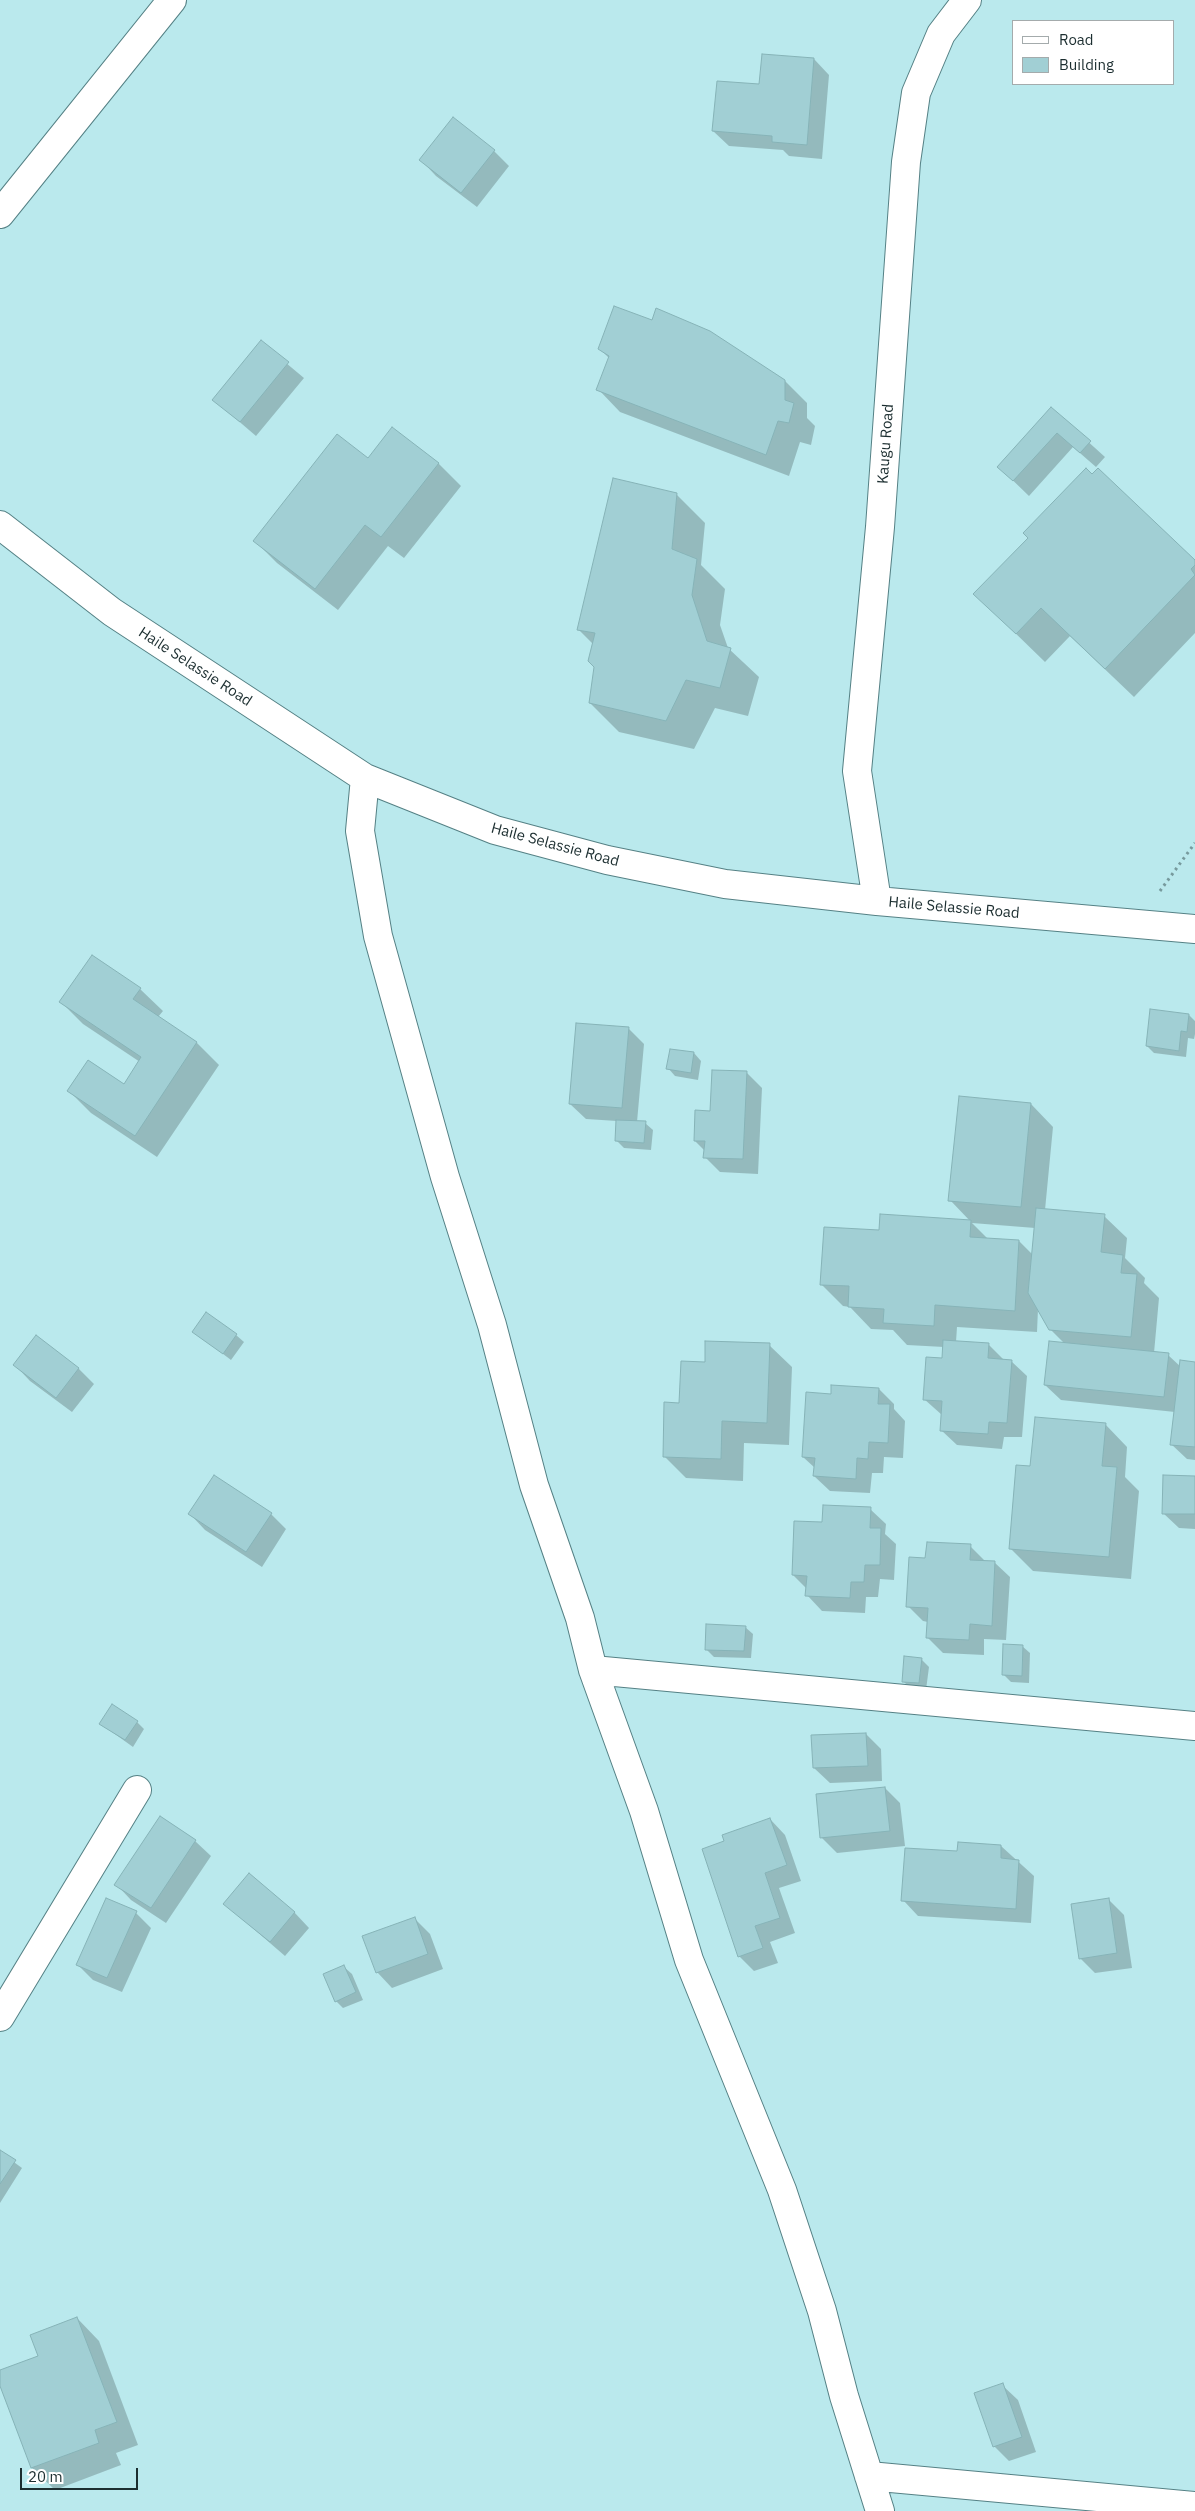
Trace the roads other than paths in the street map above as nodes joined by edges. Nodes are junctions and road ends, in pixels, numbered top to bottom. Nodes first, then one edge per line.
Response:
1 (172, 0) edge
2 (967, 0) edge
3 (0, 214) edge
4 (0, 525) edge
5 (365, 778) junction
6 (877, 901) junction
7 (1195, 929) edge
8 (593, 1670) junction
9 (1195, 1726) edge
10 (137, 1790) dead end
11 (2, 2008) edge
12 (869, 2476) junction
13 (1195, 2506) edge
14 (880, 2511) edge

1 - 3 street
2 - 6 street, Kaugu Road
4 - 5 street, Haile Selassie Road
5 - 6 street, Haile Selassie Road
5 - 8 street
6 - 7 street, Haile Selassie Road
8 - 9 street
8 - 12 street
10 - 11 street
12 - 13 street
12 - 14 street

